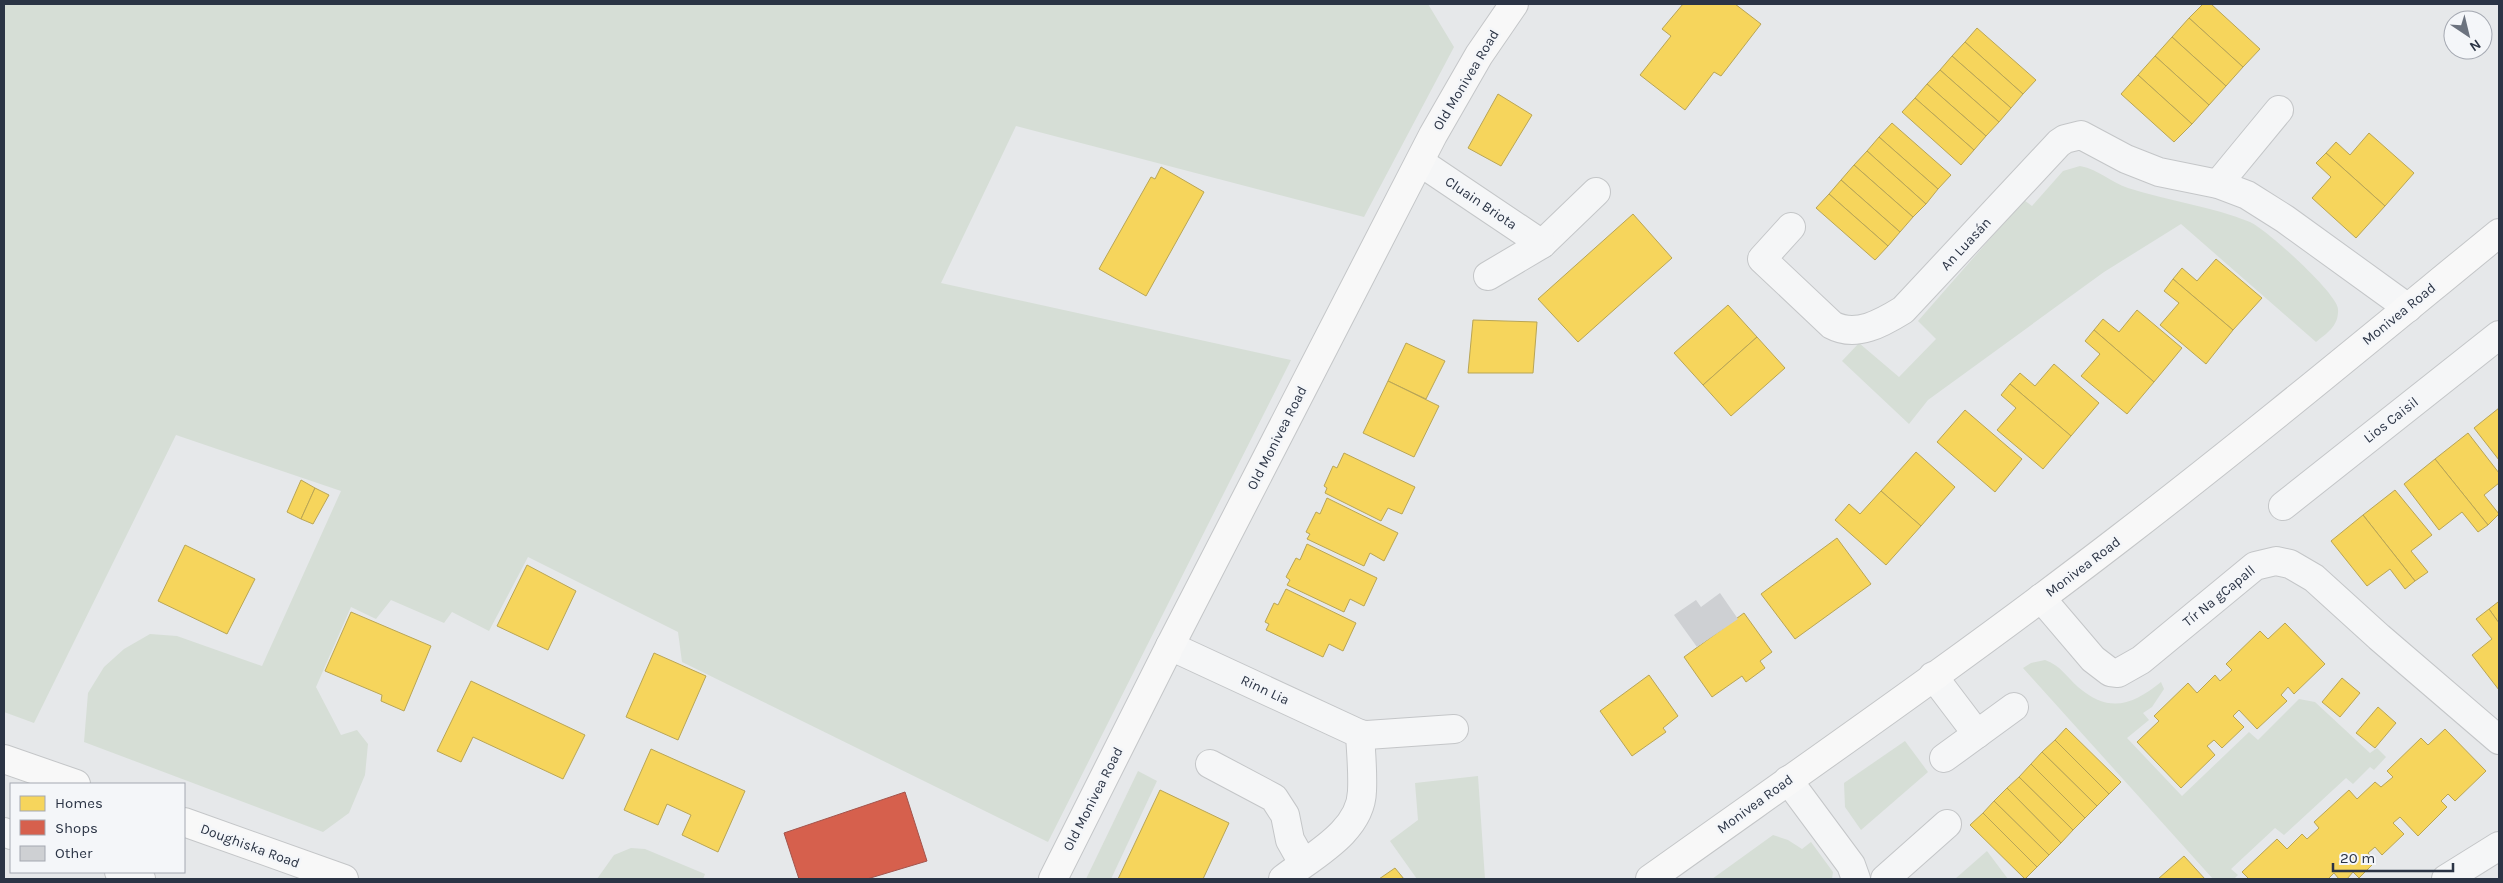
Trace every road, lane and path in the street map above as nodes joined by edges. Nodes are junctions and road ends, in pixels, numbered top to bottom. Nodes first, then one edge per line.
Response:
1 (1514, 4) edge
2 (2278, 110) dead end
3 (1420, 162) junction
4 (2218, 184) junction
5 (1596, 192) dead end
6 (1791, 227) dead end
7 (2499, 233) edge
8 (1542, 244) junction
9 (1488, 276) dead end
10 (2408, 308) junction
11 (2499, 335) edge
12 (2283, 506) dead end
13 (2042, 598) junction
14 (1170, 646) junction
15 (1933, 676) junction
16 (2014, 707) dead end
17 (1454, 730) dead end
18 (1360, 734) junction
19 (1977, 734) junction
20 (2499, 740) edge
21 (1944, 758) dead end
22 (4, 759) edge
23 (1210, 764) dead end
24 (1788, 780) junction
25 (73, 783) edge
26 (185, 822) edge
27 (1947, 824) dead end
28 (2499, 846) edge
29 (1293, 871) edge
30 (122, 873) edge
31 (141, 879) edge
32 (344, 879) edge
33 (1053, 879) edge
34 (1650, 879) edge
35 (1856, 879) edge
36 (1885, 879) edge
37 (2446, 879) edge

1 - 3 street, Old Monivea Road
2 - 4 street
3 - 8 street, Cluain Briota
3 - 14 street, Old Monivea Road
4 - 6 street, An Luasán
4 - 10 street, An Luasán
5 - 8 street
7 - 10 street, Monivea Road
8 - 9 street
10 - 13 street, Monivea Road
11 - 12 street, Lios Caisil
13 - 15 street, Monivea Road
13 - 20 street, Tír Na gCapall
14 - 18 street, Rinn Lia
14 - 33 street, Old Monivea Road
15 - 19 street
15 - 24 street, Monivea Road
16 - 19 street
17 - 18 street, Rinn Lia
18 - 29 street
19 - 21 street
22 - 25 street
23 - 29 street
24 - 34 street, Monivea Road
24 - 35 street
26 - 32 street, Doughiska Road
27 - 36 street
28 - 37 street
30 - 31 street

